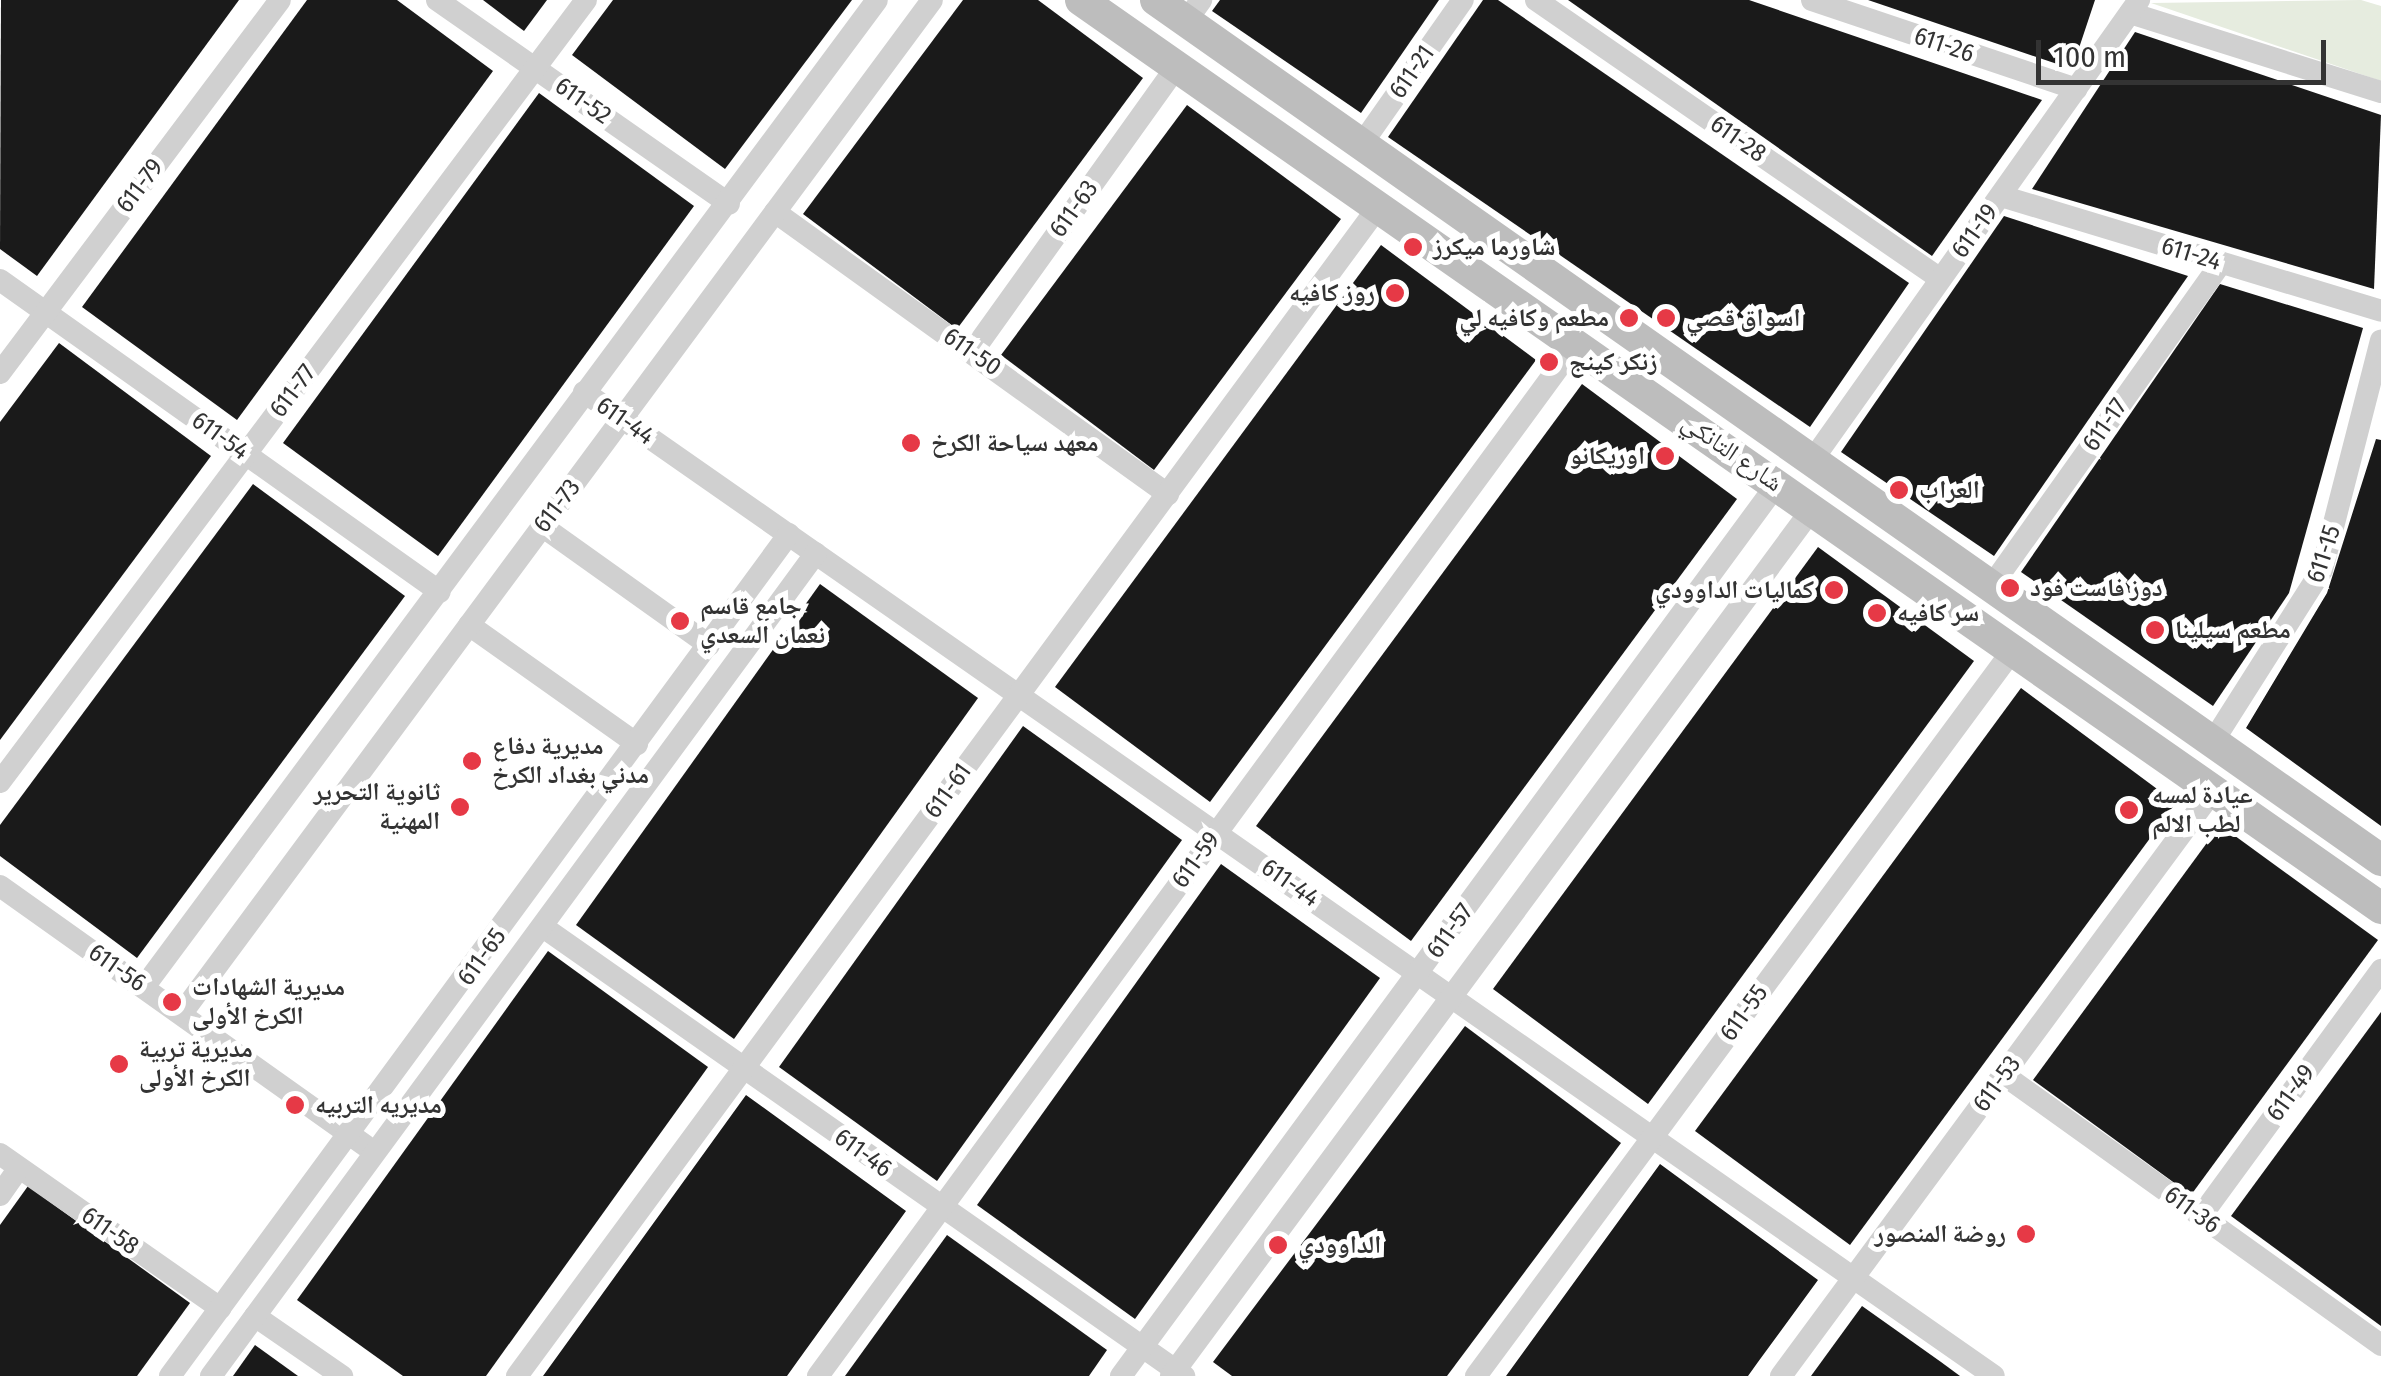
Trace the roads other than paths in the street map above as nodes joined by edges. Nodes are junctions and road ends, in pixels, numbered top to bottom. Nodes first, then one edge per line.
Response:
1 (280, 0) edge
2 (436, 0) edge
3 (586, 0) edge
4 (877, 0) edge
5 (932, 0) edge
6 (1081, 0) edge
7 (1156, 0) edge
8 (1463, 0) edge
9 (1536, 0) edge
10 (1812, 0) edge
11 (2134, 7) edge
12 (1194, 10) edge
13 (1176, 67) junction
14 (535, 68) junction
15 (2076, 90) junction
16 (2381, 92) edge
17 (1361, 144) junction
18 (2000, 196) junction
19 (728, 204) junction
20 (1379, 206) junction
21 (775, 212) junction
22 (1498, 246) junction
23 (2221, 262) junction
24 (1476, 274) junction
25 (1940, 279) junction
26 (0, 280) edge
27 (2381, 311) edge
28 (46, 312) junction
29 (2381, 340) edge
30 (1575, 345) junction
31 (972, 351) junction
32 (0, 372) edge
33 (584, 392) junction
34 (2373, 412) edge
35 (622, 419) junction
36 (246, 455) junction
37 (1812, 462) junction
38 (1776, 484) junction
39 (1168, 494) junction
40 (1812, 509) junction
41 (1894, 520) junction
42 (542, 526) junction
43 (789, 534) junction
44 (1873, 550) junction
45 (816, 553) junction
46 (1990, 588) junction
47 (440, 592) junction
48 (469, 625) junction
49 (709, 644) junction
50 (2012, 651) junction
51 (1018, 694) junction
52 (2212, 743) junction
53 (636, 744) junction
54 (0, 782) edge
55 (2212, 792) junction
56 (1217, 832) junction
57 (2342, 833) junction
58 (2381, 860) edge
59 (2320, 866) junction
60 (0, 886) edge
61 (2381, 908) edge
62 (542, 927) junction
63 (2381, 970) edge
64 (1419, 972) junction
65 (144, 987) junction
66 (1452, 996) junction
67 (182, 1013) junction
68 (746, 1069) junction
69 (2004, 1075) junction
70 (352, 1136) junction
71 (1654, 1136) junction
72 (380, 1155) junction
73 (10, 1161) edge
74 (0, 1195) edge
75 (942, 1209) junction
76 (2201, 1216) junction
77 (1854, 1277) junction
78 (220, 1308) junction
79 (255, 1316) junction
80 (2381, 1344) edge
81 (1142, 1347) junction
82 (1177, 1374) edge
83 (170, 1376) edge
84 (211, 1376) edge
85 (342, 1376) edge
86 (517, 1376) edge
87 (818, 1376) edge
88 (1121, 1376) edge
89 (1476, 1376) edge
90 (1781, 1376) edge
91 (1994, 1376) edge

1 - 28 street, 611-79
2 - 14 street, 611-52
3 - 14 street, 611-77
4 - 19 street, 611-73
5 - 21 street, 611-73
6 - 13 street, شارع التانكي
7 - 12 street, شارع التانكي
8 - 17 street, 611-21
9 - 25 street, 611-28
10 - 15 street, 611-26
11 - 15 street, 611-19
11 - 16 street
12 - 17 street, شارع التانكي
13 - 20 street, شارع التانكي
13 - 31 street, 611-63
14 - 19 street, 611-52
14 - 36 street, 611-77
15 - 18 street, 611-19
17 - 22 street, شارع التانكي
18 - 23 street, 611-24
18 - 25 street, 611-19
19 - 33 street, 611-73
20 - 24 street, شارع التانكي
20 - 39 street, 611-61
21 - 31 street, 611-50
21 - 35 street, 611-73
22 - 24 street
22 - 37 street, شارع التانكي
23 - 27 street, 611-24
23 - 46 street, 611-17
24 - 30 street, شارع التانكي
25 - 37 street, 611-19
26 - 28 street, 611-54
28 - 32 street, 611-79
28 - 36 street, 611-54
29 - 34 street, 611-15
30 - 38 street, شارع التانكي
30 - 56 street, 611-59
31 - 39 street, 611-50
33 - 35 street, 611-44
33 - 47 street, 611-73
34 - 52 street, 611-15
35 - 42 street, 611-73
35 - 43 street, 611-44
36 - 47 street, 611-54
36 - 54 street, 611-77
37 - 41 street, شارع التانكي
38 - 40 street, شارع التانكي
38 - 64 street, 611-57
39 - 51 street, 611-61
40 - 44 street, شارع التانكي
40 - 66 street, 611-57
41 - 44 street
41 - 46 street, شارع التانكي
42 - 48 street, 611-73
42 - 49 street
43 - 45 street, 611-44
43 - 49 street, 611-65
44 - 50 street, شارع التانكي
45 - 51 street, 611-44
45 - 62 street, 611-65
46 - 52 street, شارع التانكي
47 - 65 street, 611-73
48 - 53 street
48 - 67 street, 611-73
49 - 53 street, 611-65
50 - 55 street, شارع التانكي
50 - 71 street, 611-55
51 - 56 street, 611-44
51 - 68 street, 611-61
52 - 57 street, شارع التانكي
53 - 70 street, 611-65
55 - 59 street, شارع التانكي
55 - 69 street, 611-53
56 - 64 street, 611-44
56 - 75 street, 611-59
57 - 58 street, شارع التانكي
57 - 59 street
59 - 61 street, شارع التانكي
60 - 65 street, 611-56
62 - 68 street, 611-46
62 - 72 street, 611-65
63 - 76 street, 611-49
64 - 66 street, 611-44
64 - 81 street, 611-57
65 - 67 street, 611-56
66 - 71 street, 611-44
66 - 82 street, 611-57
67 - 70 street, 611-56
68 - 75 street, 611-46
68 - 86 street, 611-61
69 - 76 street, 611-36
69 - 77 street, 611-53
70 - 72 street, 611-56
70 - 78 street, 611-65
71 - 77 street, 611-44
71 - 89 street, 611-55
72 - 79 street, 611-65
73 - 74 street
73 - 78 street, 611-58
75 - 81 street, 611-46
75 - 87 street, 611-59
76 - 80 street, 611-36
77 - 90 street, 611-53
77 - 91 street, 611-44
78 - 83 street, 611-65
79 - 84 street, 611-65
79 - 85 street
81 - 82 street, 611-46
81 - 88 street, 611-57

